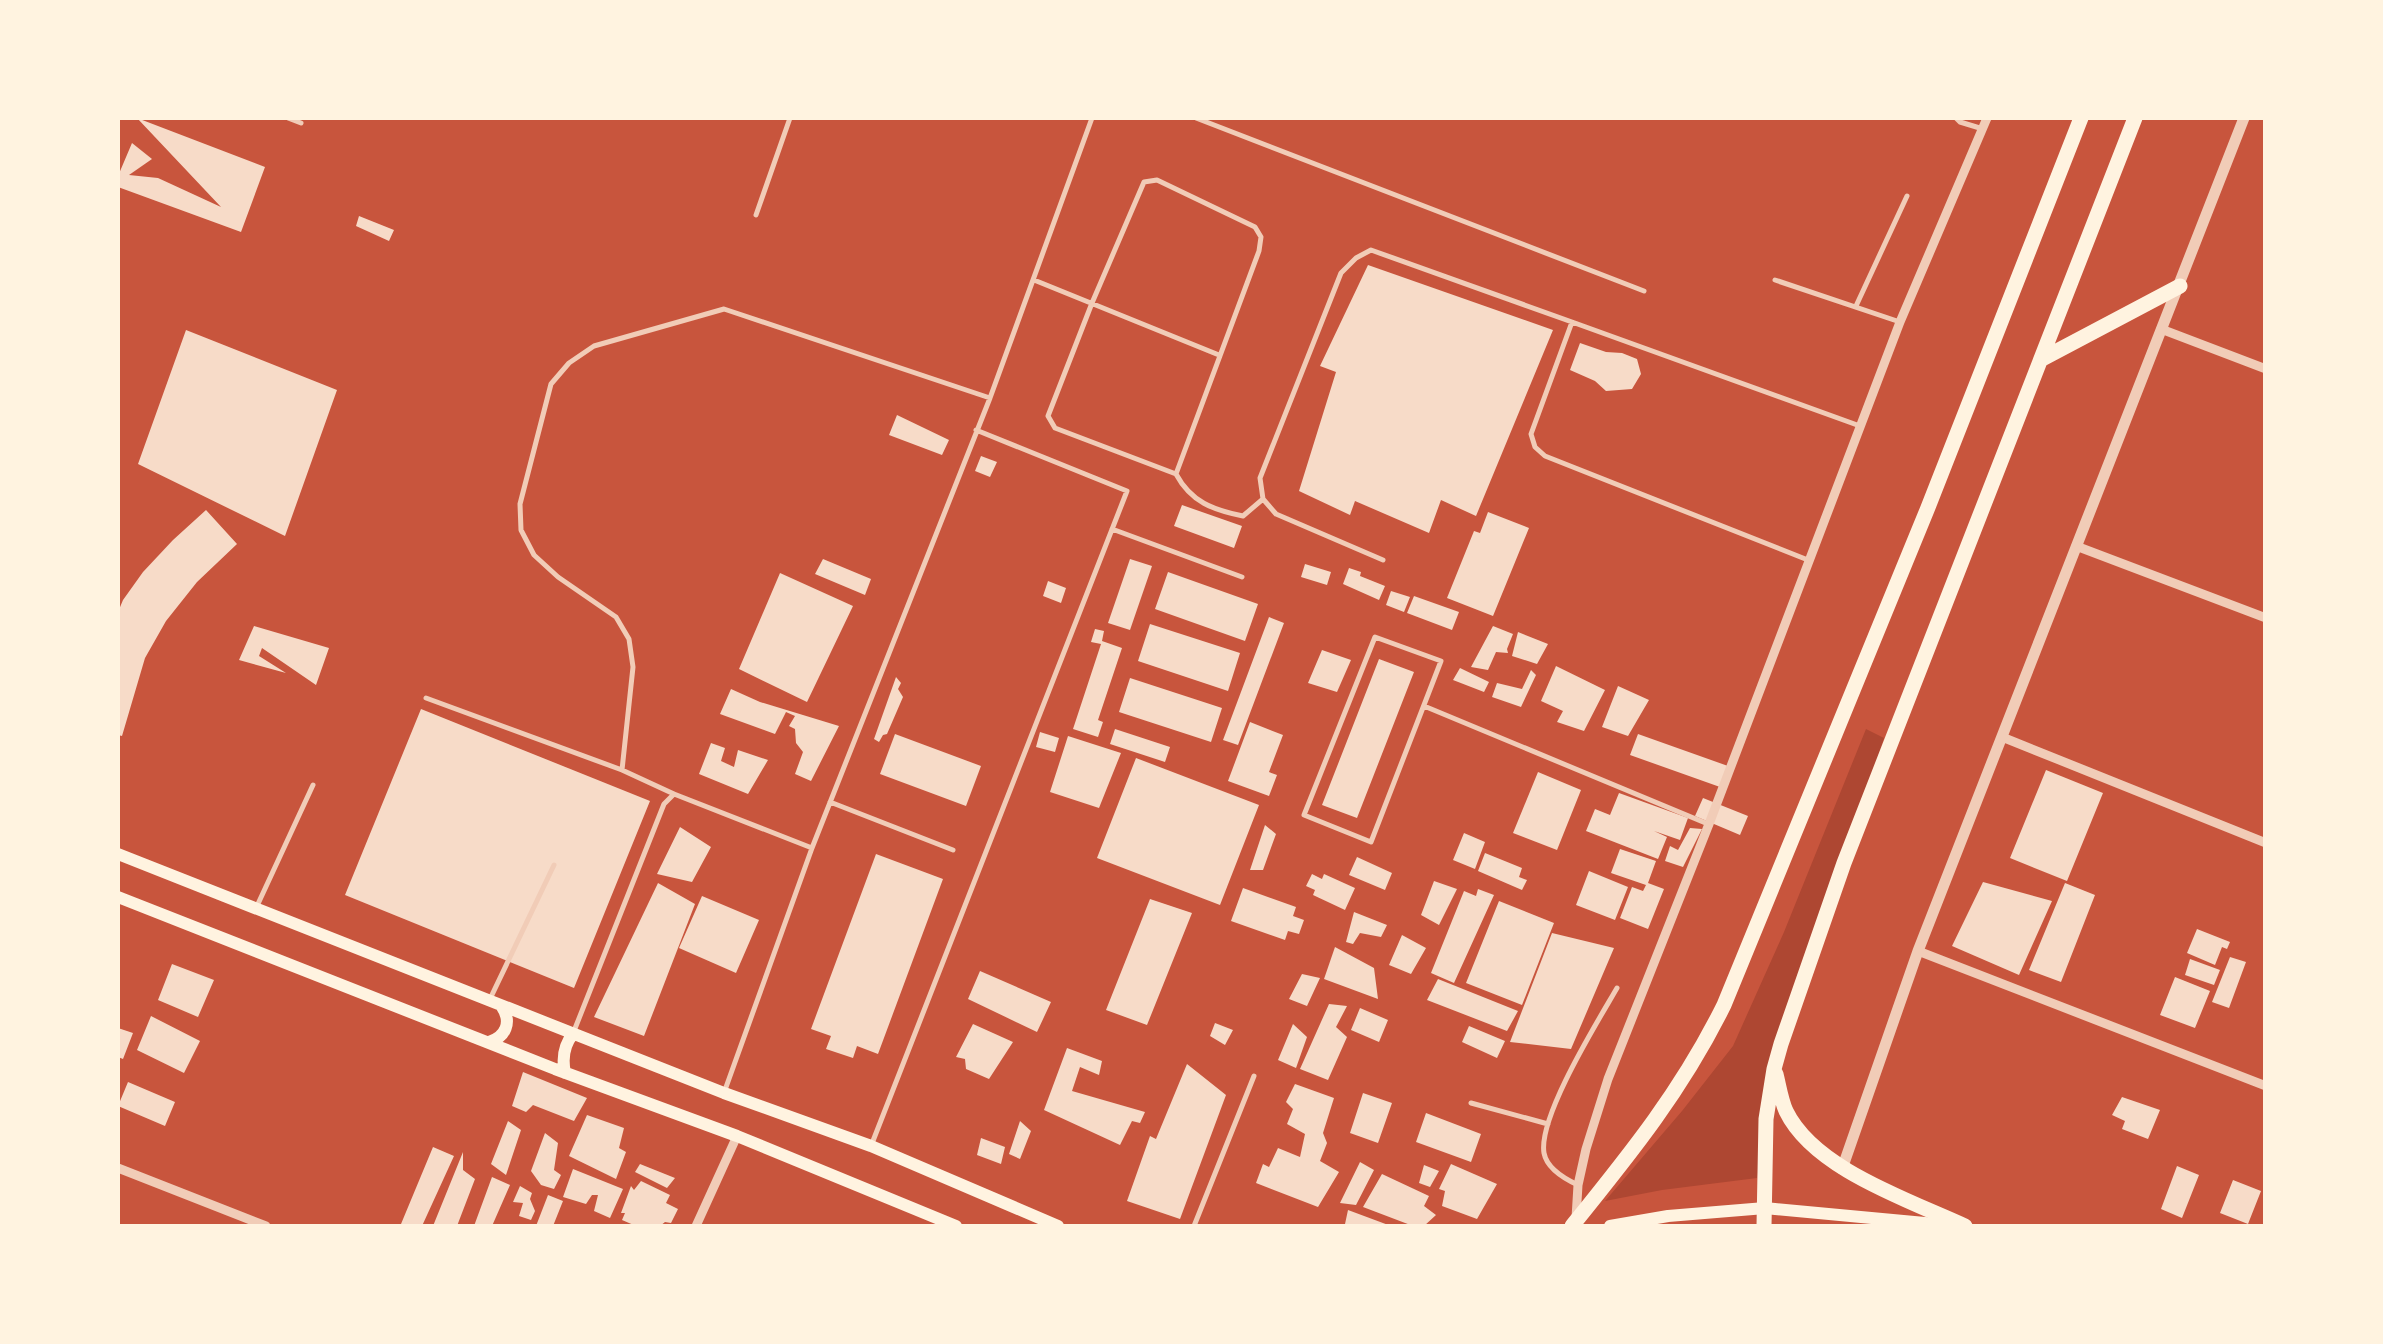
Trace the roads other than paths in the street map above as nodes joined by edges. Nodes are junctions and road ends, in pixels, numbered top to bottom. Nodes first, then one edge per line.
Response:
1 (288, 118) edge
2 (790, 118) edge
3 (1092, 118) edge
4 (1196, 118) edge
5 (1956, 118) edge
6 (1987, 118) edge
7 (2081, 118) edge
8 (2135, 118) edge
9 (2244, 118) edge
10 (301, 123) dead end
11 (1983, 128) junction
12 (1907, 196) dead end
13 (756, 215) dead end
14 (1034, 280) junction
15 (1775, 280) dead end
16 (2180, 286) junction
17 (1644, 291) dead end
18 (1092, 304) junction
19 (1856, 306) junction
20 (1572, 322) junction
21 (1900, 322) junction
22 (2161, 330) junction
23 (1219, 354) junction
24 (2042, 359) junction
25 (2266, 369) edge
26 (990, 398) junction
27 (1860, 426) junction
28 (976, 430) junction
29 (1176, 474) junction
30 (1263, 498) junction
31 (1112, 530) junction
32 (2076, 546) junction
33 (1383, 560) dead end
34 (1808, 560) junction
35 (1242, 578) dead end
36 (2266, 618) edge
37 (426, 698) dead end
38 (1424, 706) junction
39 (2002, 737) junction
40 (622, 770) junction
41 (312, 785) dead end
42 (674, 794) junction
43 (830, 802) junction
44 (1709, 824) junction
45 (2266, 843) edge
46 (812, 848) junction
47 (954, 850) dead end
48 (118, 854) edge
49 (554, 864) dead end
50 (118, 897) edge
51 (256, 909) junction
52 (1918, 950) junction
53 (1617, 988) dead end
54 (496, 1004) junction
55 (573, 1034) junction
56 (489, 1042) junction
57 (1774, 1069) junction
58 (565, 1073) junction
59 (1254, 1076) dead end
60 (2266, 1086) edge
61 (724, 1092) junction
62 (1471, 1102) dead end
63 (1548, 1124) junction
64 (736, 1136) junction
65 (871, 1146) junction
66 (118, 1168) edge
67 (1842, 1169) junction
68 (1578, 1185) junction
69 (1766, 1208) junction
70 (1574, 1225) edge
71 (266, 1226) edge
72 (696, 1226) edge
73 (956, 1226) edge
74 (1058, 1226) edge
75 (1194, 1226) edge
76 (1610, 1226) edge
77 (1764, 1226) edge
78 (1957, 1226) edge
79 (1965, 1226) edge

1 - 10 lane
2 - 13 lane
3 - 14 lane
4 - 17 lane
5 - 11 lane
6 - 11 street
7 - 70 highway
8 - 24 highway
9 - 16 street
11 - 21 street
12 - 19 lane
14 - 18 lane
14 - 26 lane
15 - 19 lane
16 - 22 street
16 - 24 highway
18 - 23 lane
18 - 23 lane
18 - 29 lane
19 - 21 lane
20 - 27 lane
20 - 30 lane
20 - 34 lane
21 - 27 street
22 - 25 street
22 - 32 street
23 - 29 lane
24 - 57 highway
26 - 28 lane
26 - 40 lane
27 - 34 street
28 - 31 lane
28 - 43 lane
29 - 30 lane
30 - 33 lane
31 - 35 lane
31 - 65 lane
32 - 36 street
32 - 39 street
34 - 44 street
37 - 40 lane
38 - 38 lane
38 - 44 lane
39 - 45 street
39 - 52 street
40 - 42 lane
41 - 51 lane
42 - 46 lane
42 - 55 lane
43 - 46 lane
43 - 47 lane
44 - 68 street
46 - 61 lane
48 - 51 main road
49 - 54 lane
50 - 56 main road
51 - 54 main road
52 - 60 street
52 - 67 street
53 - 63 lane
54 - 55 main road
54 - 56 main road
55 - 58 main road
55 - 61 main road
56 - 58 main road
57 - 67 highway
57 - 69 highway
58 - 64 main road
59 - 75 lane
61 - 65 main road
62 - 63 lane
63 - 68 lane
64 - 72 street
64 - 73 main road
65 - 74 main road
66 - 71 street
67 - 79 highway
68 - 70 street
69 - 76 main road
69 - 77 highway
69 - 78 main road

